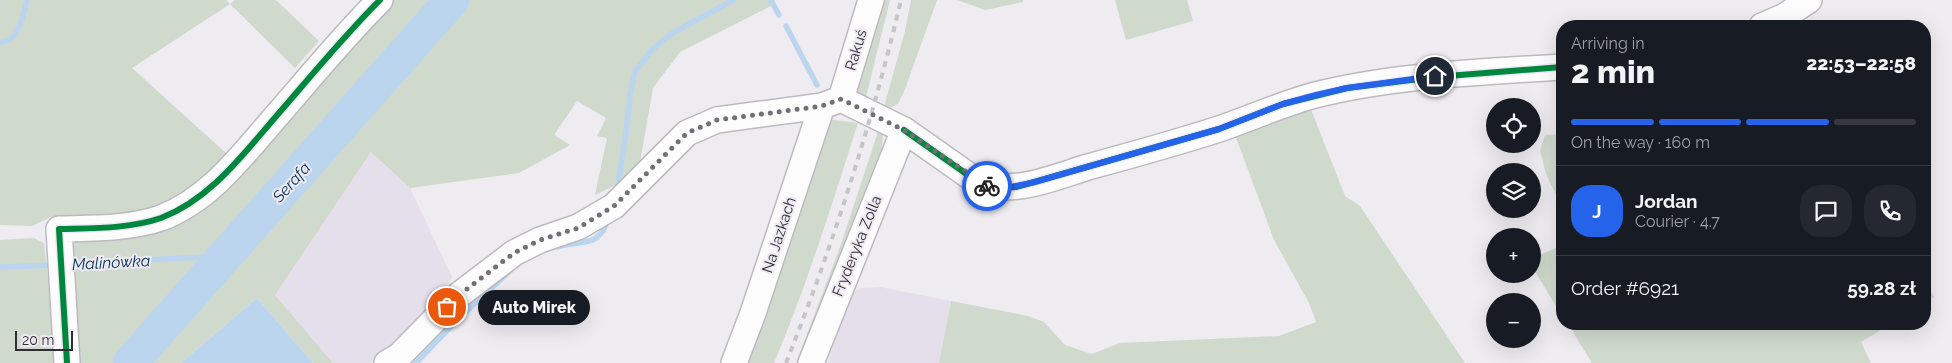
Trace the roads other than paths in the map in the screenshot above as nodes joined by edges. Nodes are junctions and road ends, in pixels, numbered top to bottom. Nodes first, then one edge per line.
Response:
1 (380, 0) edge
2 (871, 0) edge
3 (1809, 0) edge
4 (1776, 20) edge
5 (1556, 67) edge
6 (831, 103) junction
7 (904, 130) junction
8 (67, 363) edge
9 (387, 363) edge
10 (734, 363) edge
11 (811, 363) edge

1 - 8 street
2 - 6 street, Rakuś
3 - 4 street
5 - 7 street
6 - 7 street
6 - 9 street
6 - 10 street, Na Jazkach
7 - 11 street, Fryderyka Zolla

